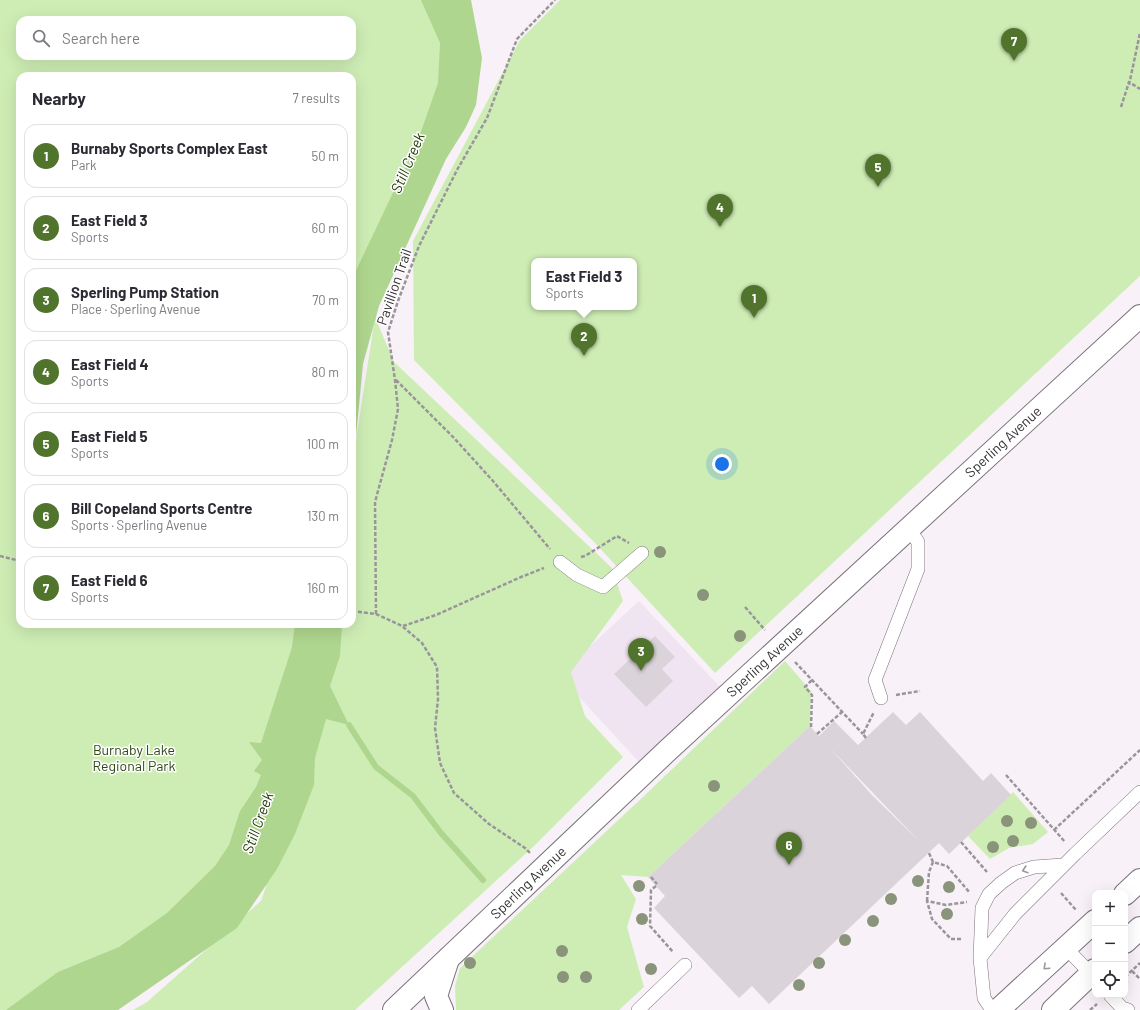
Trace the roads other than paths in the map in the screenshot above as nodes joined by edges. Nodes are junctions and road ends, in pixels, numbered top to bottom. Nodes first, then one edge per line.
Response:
1 (1140, 316) edge
2 (909, 529) junction
3 (642, 553) dead end
4 (560, 562) road end
5 (881, 698) road end
6 (1140, 792) edge
7 (1064, 865) junction
8 (1140, 880) edge
9 (1128, 891) edge
10 (1087, 917) edge
11 (1140, 928) edge
12 (1128, 939) edge
13 (1066, 948) junction
14 (448, 957) junction
15 (980, 958) junction
16 (685, 965) road end
17 (1092, 972) edge
18 (1092, 976) edge
19 (1113, 998) edge
20 (394, 1010) edge
21 (442, 1010) edge
22 (638, 1010) edge
23 (992, 1010) edge
24 (998, 1010) edge
25 (1052, 1010) edge
26 (1128, 1010) edge

1 - 2 street, Sperling Avenue
2 - 5 lane
2 - 14 street, Sperling Avenue
3 - 4 lane
6 - 7 lane
7 - 15 lane
7 -> 15 lane
8 - 9 street
10 - 13 street
11 - 12 street
13 - 17 lane
13 -> 24 street
14 - 20 street, Sperling Avenue
14 - 21 street
15 - 23 lane
16 - 22 lane
18 - 25 street
19 - 26 lane

